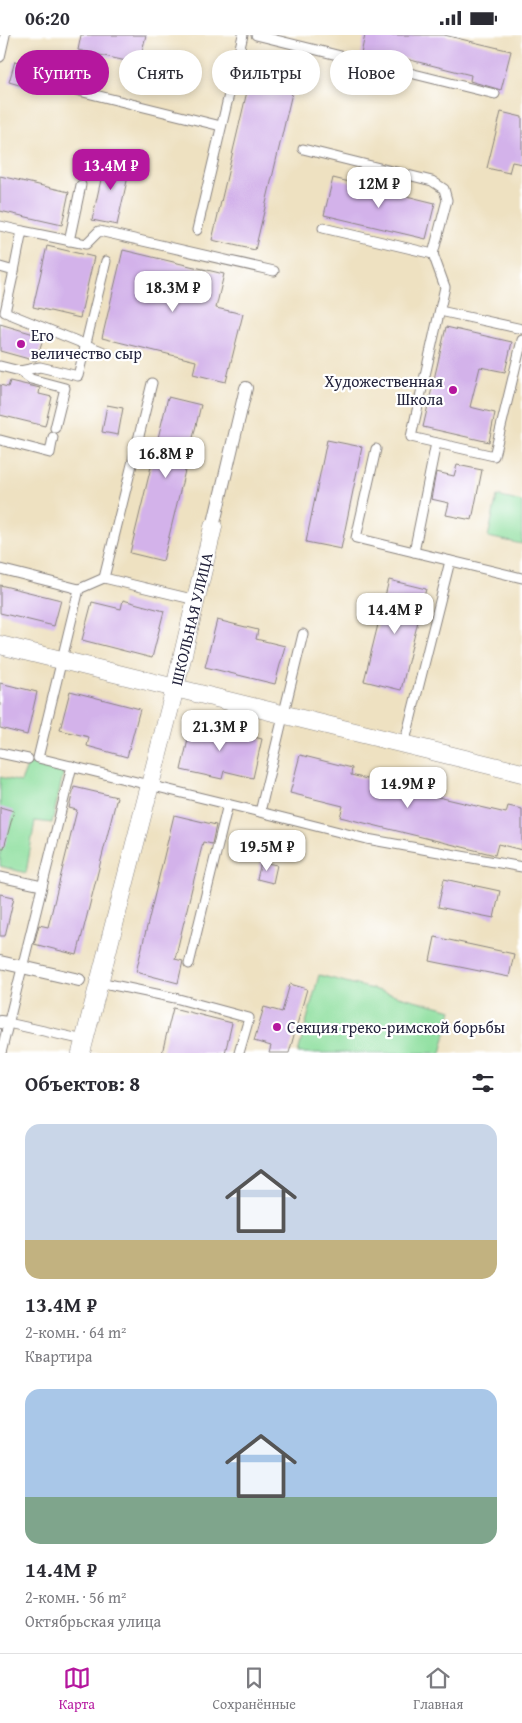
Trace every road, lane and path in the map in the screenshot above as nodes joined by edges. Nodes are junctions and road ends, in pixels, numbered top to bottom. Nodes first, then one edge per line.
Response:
1 (5, 35) edge
2 (243, 35) edge
3 (256, 35) edge
4 (0, 57) edge
5 (495, 94) dead end
6 (95, 95) edge
7 (221, 126) junction
8 (303, 149) dead end
9 (81, 185) dead end
10 (0, 226) edge
11 (323, 228) dead end
12 (196, 230) dead end
13 (22, 231) junction
14 (69, 241) junction
15 (433, 254) junction
16 (106, 261) dead end
17 (0, 267) edge
18 (14, 271) junction
19 (274, 271) dead end
20 (440, 311) junction
21 (522, 329) edge
22 (522, 340) edge
23 (86, 344) junction
24 (109, 354) dead end
25 (0, 366) edge
26 (20, 371) junction
27 (152, 383) dead end
28 (246, 388) dead end
29 (0, 440) edge
30 (436, 443) junction
31 (376, 449) dead end
32 (213, 527) joint
33 (414, 552) junction
34 (450, 561) junction
35 (0, 569) edge
36 (104, 578) junction
37 (522, 578) edge
38 (79, 589) junction
39 (196, 599) junction
40 (303, 635) dead end
41 (0, 645) edge
42 (62, 661) junction
43 (174, 688) junction
44 (283, 715) junction
45 (404, 745) junction
46 (0, 753) edge
47 (28, 759) dead end
48 (72, 766) junction
49 (522, 773) edge
50 (150, 785) junction
51 (228, 804) junction
52 (260, 812) junction
53 (522, 867) edge
54 (0, 877) edge
55 (42, 886) junction
56 (0, 962) edge
57 (188, 964) dead end
58 (22, 967) junction
59 (78, 980) dead end
60 (99, 982) junction
61 (4, 1023) edge
62 (83, 1047) edge
63 (1, 1053) edge
64 (239, 1053) edge

1 - 4 lane
2 - 7 lane
3 - 5 lane
6 - 7 lane
7 - 12 lane
8 - 15 lane
9 - 14 lane
10 - 13 lane
11 - 15 lane
13 - 14 lane
13 - 18 lane
14 - 19 lane
15 - 20 lane
16 - 23 lane
17 - 18 lane
18 - 23 lane
20 - 21 lane
20 - 30 lane
22 - 30 lane
23 - 24 lane
23 - 26 lane
25 - 26 lane
26 - 29 lane
27 - 36 lane
28 - 32 street, ШКОЛЬНАЯ УЛИЦА
30 - 33 lane
31 - 33 lane
32 - 39 street, ШКОЛЬНАЯ УЛИЦА
33 - 34 lane
34 - 37 lane
34 - 45 lane
35 - 38 lane
36 - 38 lane
36 - 39 lane
38 - 42 lane
39 - 43 street, ШКОЛЬНАЯ УЛИЦА
40 - 44 lane
41 - 42 street
42 - 43 street
42 - 48 lane
43 - 44 street
43 - 50 street, ШКОЛЬНАЯ УЛИЦА
44 - 45 street
44 - 52 lane
45 - 49 street
46 - 47 lane
48 - 50 lane
48 - 55 lane
50 - 51 lane
50 - 60 street, ШКОЛЬНАЯ УЛИЦА
51 - 52 lane
51 - 57 lane
52 - 53 lane
54 - 55 lane
55 - 58 lane
56 - 58 street
58 - 59 street
58 - 61 lane
60 - 62 street, ШКОЛЬНАЯ УЛИЦА
60 - 64 lane
61 - 62 lane
61 - 63 lane

